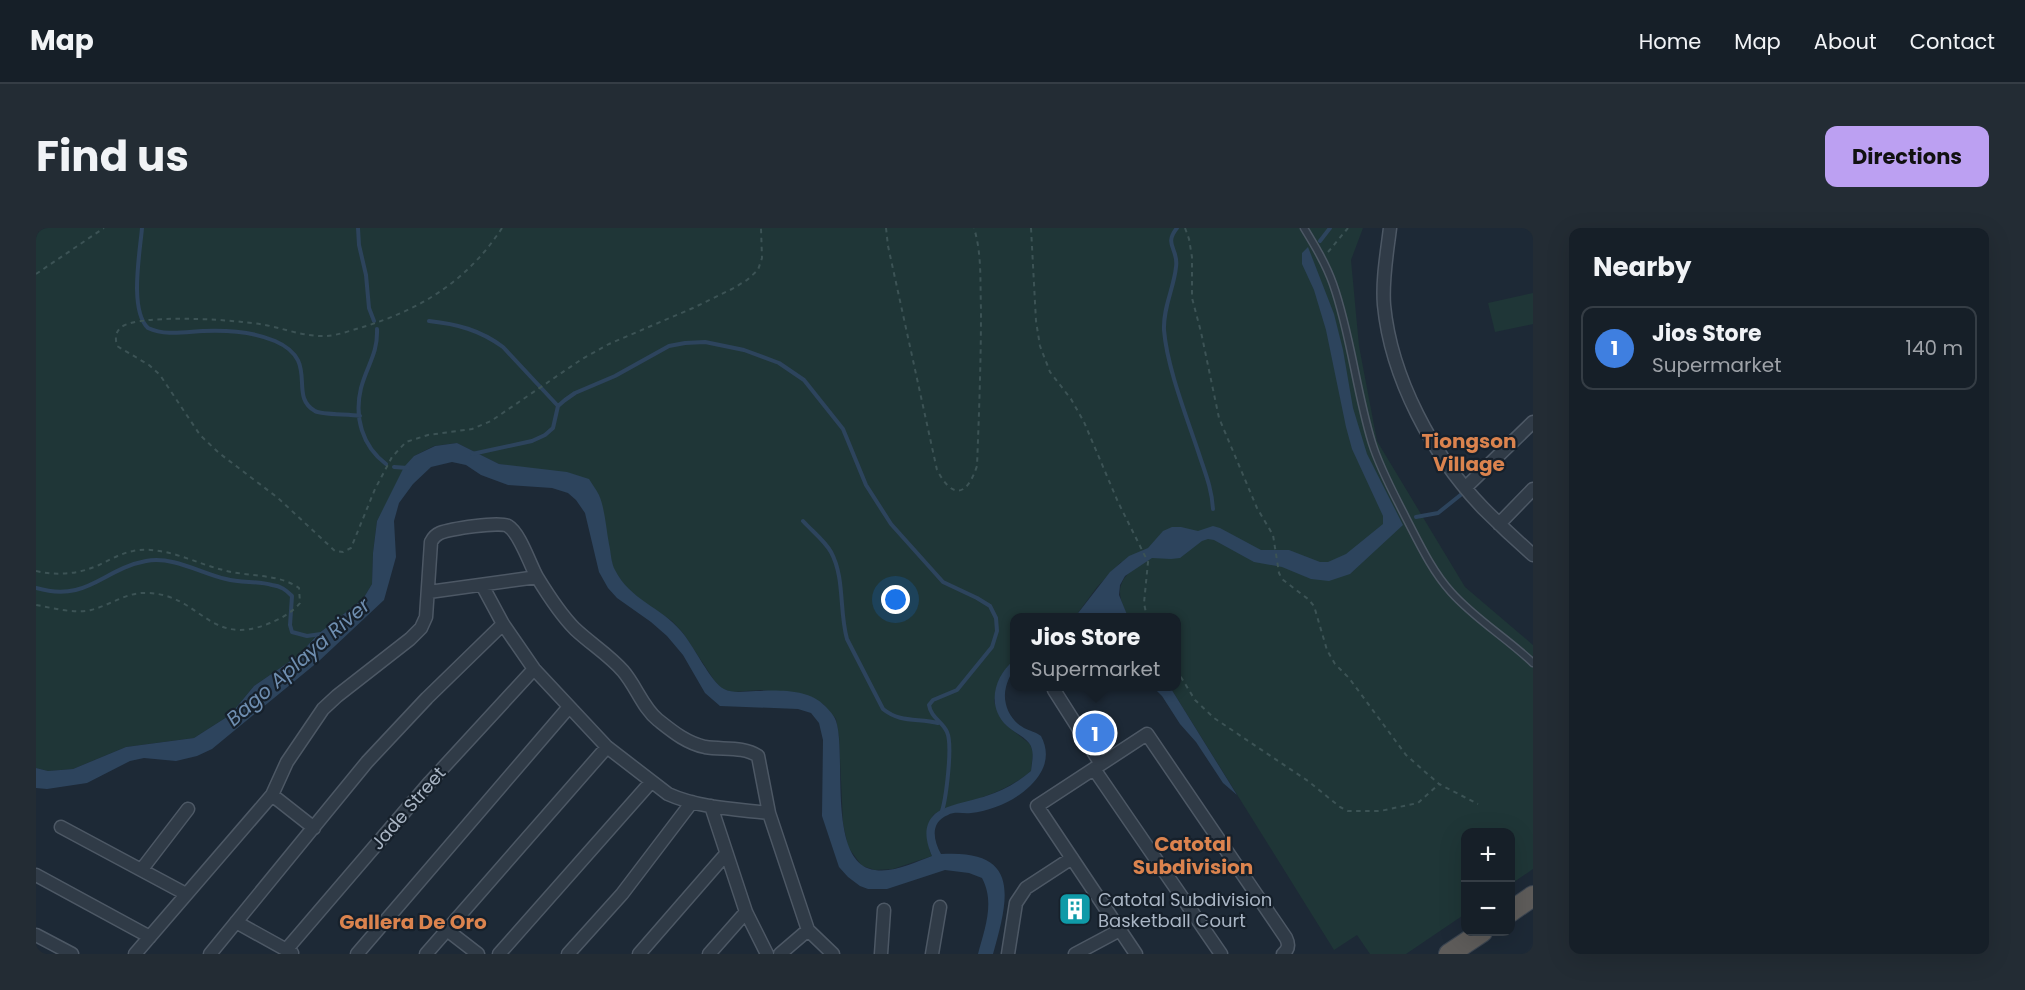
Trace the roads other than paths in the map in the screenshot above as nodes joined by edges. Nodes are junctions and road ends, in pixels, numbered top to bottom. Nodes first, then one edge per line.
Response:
1 (1304, 228) edge
2 (1390, 228) edge
3 (1533, 422) edge
4 (1466, 488) junction
5 (1533, 489) edge
6 (1499, 524) junction
7 (1533, 555) edge
8 (537, 577) junction
9 (482, 585) junction
10 (429, 592) junction
11 (503, 624) junction
12 (1533, 663) edge
13 (534, 669) junction
14 (1055, 691) edge
15 (569, 706) junction
16 (607, 747) junction
17 (1097, 767) junction
18 (651, 782) junction
19 (272, 795) junction
20 (692, 802) junction
21 (711, 806) junction
22 (188, 809) dead end
23 (769, 813) junction
24 (61, 827) dead end
25 (314, 828) junction
26 (726, 854) junction
27 (1072, 858) junction
28 (142, 869) junction
29 (36, 875) edge
30 (186, 894) junction
31 (1533, 896) edge
32 (940, 907) dead end
33 (1515, 909) edge
34 (884, 910) dead end
35 (746, 912) junction
36 (236, 922) junction
37 (447, 930) junction
38 (808, 930) junction
39 (1120, 930) junction
40 (36, 935) edge
41 (1476, 936) edge
42 (150, 937) junction
43 (1285, 950) edge
44 (289, 952) edge
45 (72, 954) edge
46 (135, 954) edge
47 (210, 954) edge
48 (357, 954) edge
49 (426, 954) edge
50 (478, 954) edge
51 (499, 954) edge
52 (568, 954) edge
53 (639, 954) edge
54 (709, 954) edge
55 (767, 954) edge
56 (780, 954) edge
57 (833, 954) edge
58 (881, 954) edge
59 (932, 954) edge
60 (1008, 954) edge
61 (1075, 954) edge
62 (1136, 954) edge
63 (1221, 954) edge
64 (1449, 954) edge

1 - 12 lane
2 - 4 street
3 - 4 street
4 - 6 street
5 - 6 street
6 - 7 street
8 - 9 street
8 - 10 street
8 - 23 street
9 - 10 street
9 - 11 street
10 - 19 street
11 - 13 street
11 - 25 street
13 - 15 street
13 - 44 street, Jade Street
14 - 17 street
15 - 16 street
15 - 48 street
16 - 18 street
16 - 37 street
17 - 27 street
17 - 43 street
17 - 63 street
18 - 20 street
18 - 51 street
19 - 25 street
19 - 30 street
20 - 21 street
20 - 52 street
21 - 23 street
21 - 26 street
22 - 28 street
23 - 38 street
24 - 28 street
25 - 36 street
26 - 35 street
26 - 53 street
27 - 39 street
27 - 60 street
28 - 30 street
29 - 42 street
30 - 42 street
31 - 33 highway
32 - 59 street
34 - 58 street
35 - 54 street
35 - 55 street
36 - 44 street
36 - 47 street
37 - 49 street
37 - 50 street
38 - 56 street
38 - 57 street
39 - 61 street
39 - 62 street
40 - 45 street
41 - 64 highway
42 - 46 street

